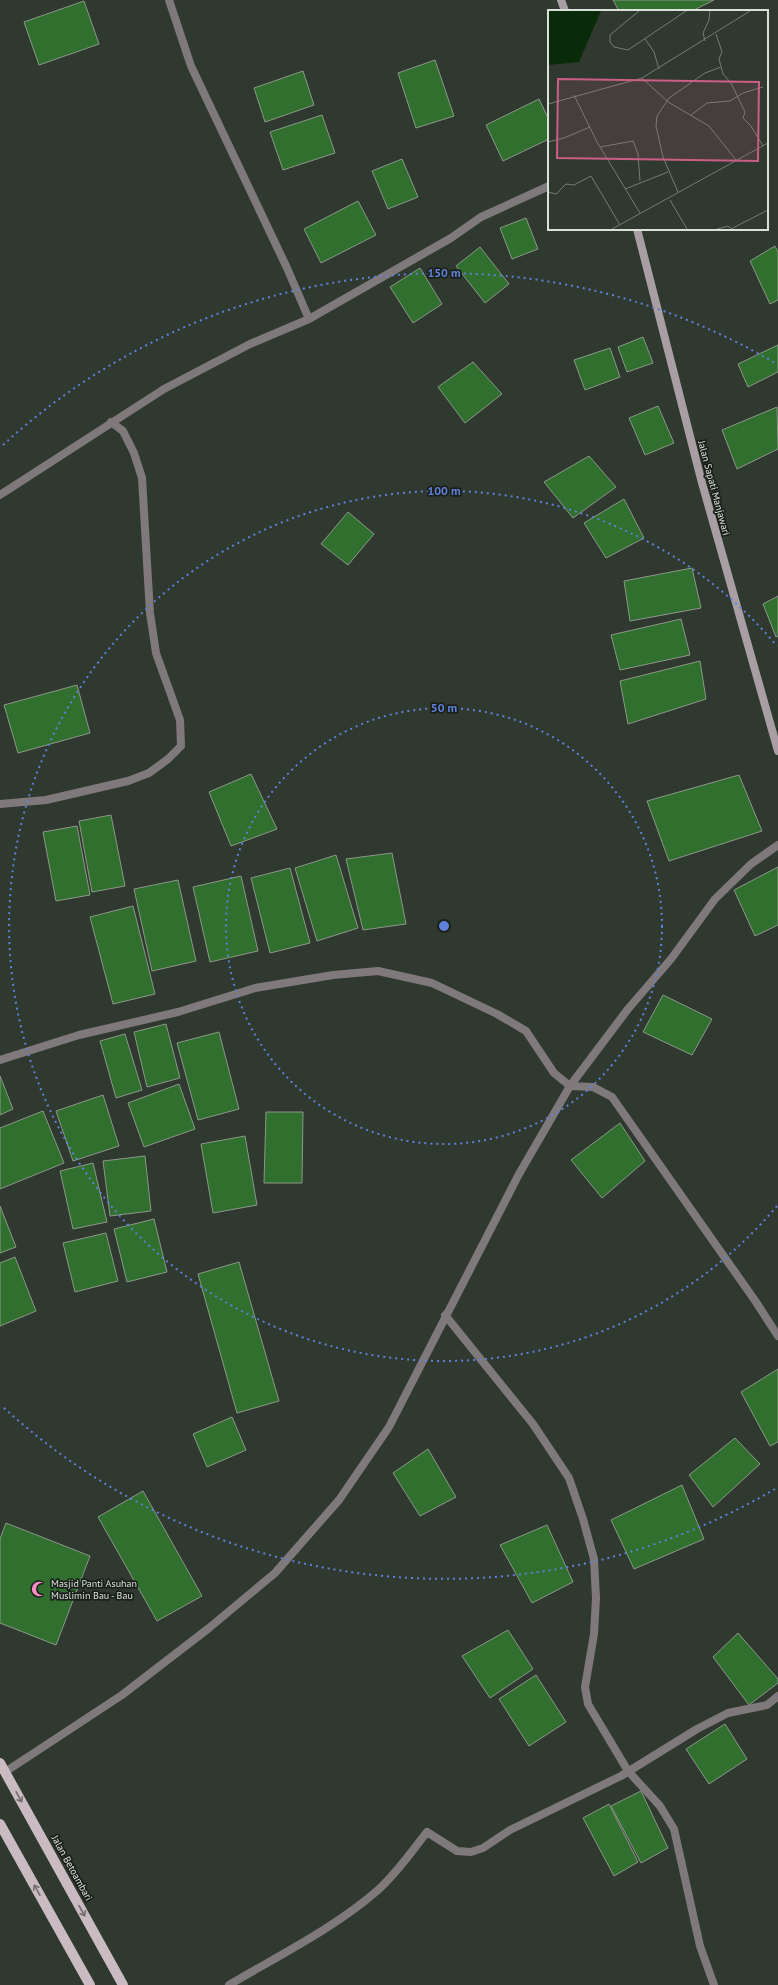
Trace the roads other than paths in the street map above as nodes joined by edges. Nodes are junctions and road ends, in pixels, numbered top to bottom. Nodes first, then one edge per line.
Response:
1 (169, 0) edge
2 (561, 0) edge
3 (565, 10) edge
4 (548, 186) edge
5 (637, 230) edge
6 (309, 319) junction
7 (111, 422) junction
8 (0, 496) edge
9 (778, 751) edge
10 (0, 804) edge
11 (778, 845) edge
12 (0, 1060) edge
13 (570, 1086) junction
14 (445, 1315) junction
15 (778, 1336) edge
16 (778, 1696) edge
17 (3, 1768) edge
18 (628, 1771) junction
19 (0, 1824) edge
20 (90, 1985) edge
21 (123, 1985) edge
22 (229, 1985) edge
23 (714, 1985) edge

1 - 6 street
2 - 3 street
4 - 6 street
5 - 9 street, Jalan Sapati Manjawari
6 - 7 street
7 - 8 street
7 - 10 street
11 - 13 street
12 - 13 street
13 - 14 street
13 - 15 street
14 - 17 street
14 - 18 street
16 - 18 street
17 -> 21 main road, Jalan Betoambari
18 - 22 street
18 - 23 street
20 -> 19 main road

